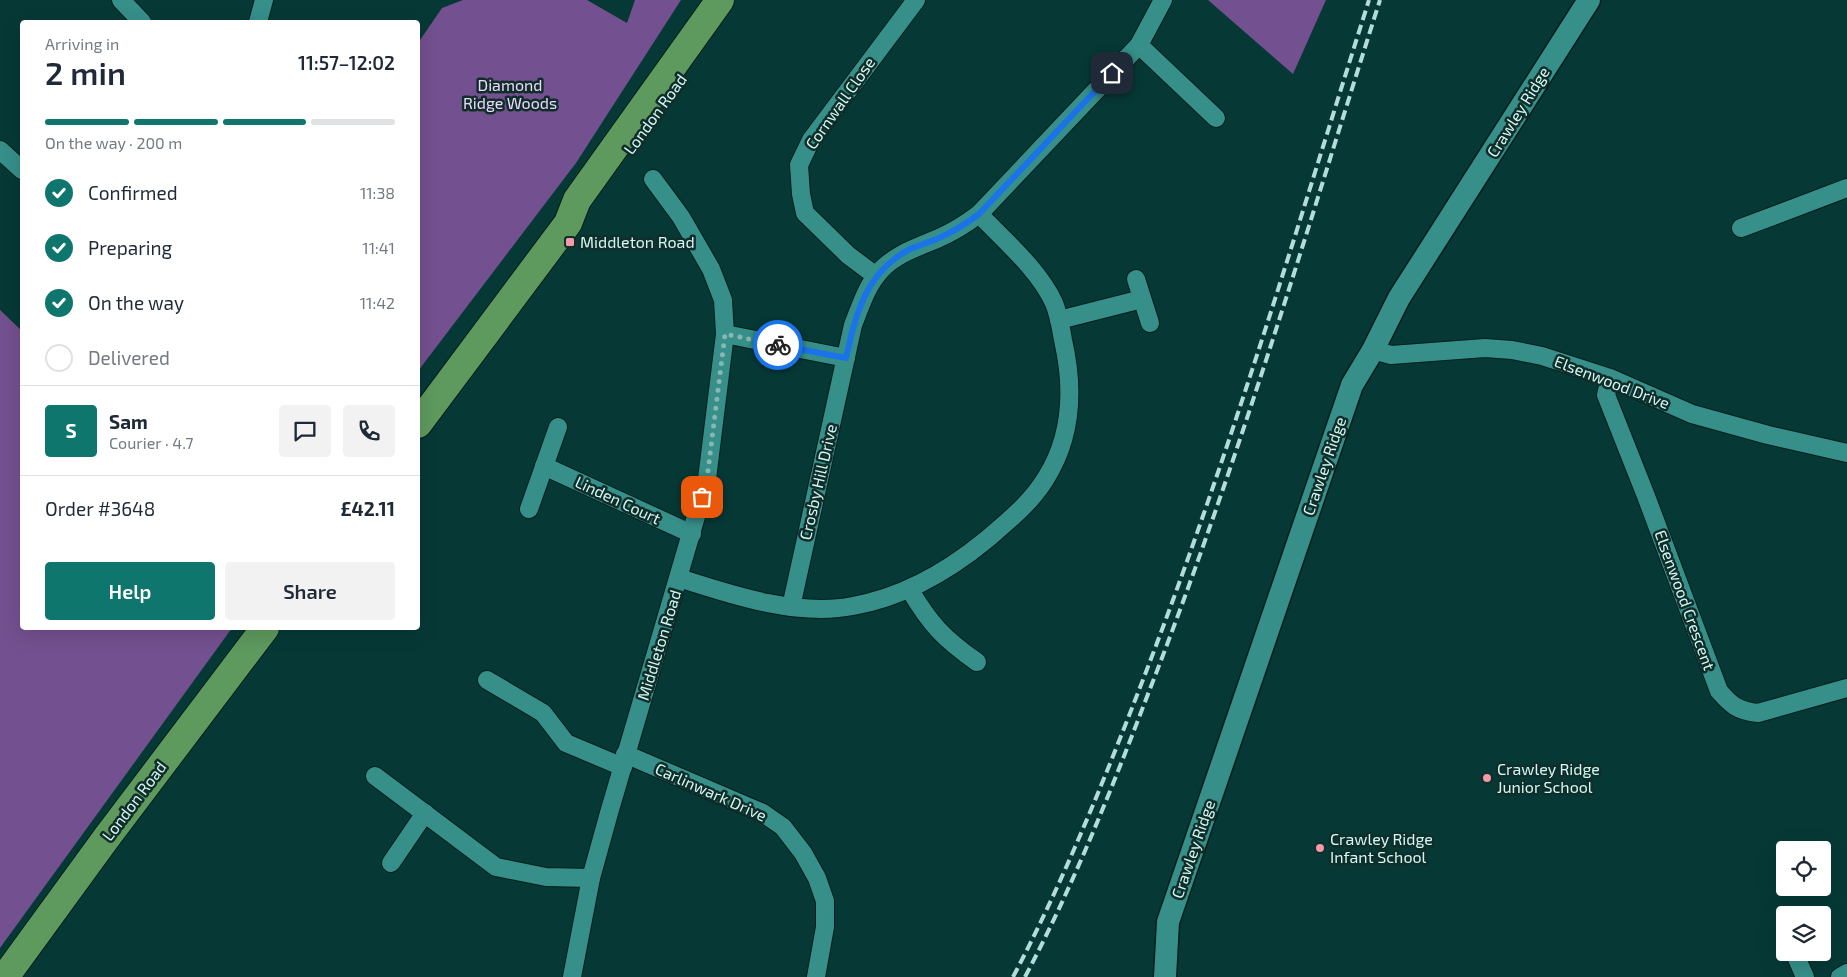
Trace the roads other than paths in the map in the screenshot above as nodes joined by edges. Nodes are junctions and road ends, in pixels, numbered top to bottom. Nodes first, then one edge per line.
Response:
1 (121, 0) edge
2 (264, 0) edge
3 (720, 0) edge
4 (737, 0) edge
5 (916, 0) edge
6 (1163, 0) edge
7 (1589, 0) edge
8 (140, 20) edge
9 (259, 20) edge
10 (1139, 45) junction
11 (1216, 118) dead end
12 (0, 150) edge
13 (20, 168) edge
14 (653, 178) dead end
15 (1847, 188) edge
16 (979, 214) junction
17 (568, 223) junction
18 (1741, 228) dead end
19 (876, 276) junction
20 (1136, 279) dead end
21 (1142, 299) junction
22 (1059, 320) junction
23 (1150, 323) dead end
24 (725, 334) junction
25 (1373, 350) junction
26 (846, 358) junction
27 (1610, 378) junction
28 (420, 421) edge
29 (558, 427) dead end
30 (1847, 453) edge
31 (544, 466) junction
32 (529, 509) dead end
33 (692, 534) junction
34 (679, 578) junction
35 (910, 590) junction
36 (791, 607) junction
37 (263, 630) edge
38 (977, 662) dead end
39 (487, 680) dead end
40 (1847, 688) edge
41 (624, 761) junction
42 (375, 776) dead end
43 (425, 813) junction
44 (392, 863) dead end
45 (591, 878) junction
46 (1798, 961) edge
47 (1847, 973) edge
48 (5, 977) edge
49 (572, 977) edge
50 (816, 977) edge
51 (1165, 977) edge
52 (1805, 977) edge
53 (1840, 977) edge

1 - 8 street
2 - 9 street
3 - 17 main road, London Road
4 - 17 main road, London Road
5 - 19 street, Cornwall Close
6 - 10 street, Crosby Hill Drive
7 - 25 street, Crawley Ridge
10 - 11 street
10 - 16 street, Crosby Hill Drive
12 - 13 street
14 - 24 street, Middleton Road
15 - 18 street
16 - 19 street, Crosby Hill Drive
16 - 22 street
17 - 28 main road, London Road
19 - 26 street, Crosby Hill Drive
20 - 21 street
21 - 22 street
21 - 23 street
22 - 35 street
24 - 26 street
24 - 33 street, Middleton Road
25 - 27 street, Elsenwood Drive
25 - 51 street, Crawley Ridge
26 - 36 street, Crosby Hill Drive
27 - 30 street, Elsenwood Drive
27 - 40 street, Elsenwood Crescent
29 - 31 street
31 - 32 street
31 - 33 street, Linden Court
33 - 34 street, Middleton Road
34 - 36 street
34 - 41 street, Middleton Road
35 - 36 street
35 - 38 street
37 - 48 main road, London Road
39 - 41 street, Carlinwark Drive
41 - 45 street, Middleton Road
41 - 50 street, Carlinwark Drive
42 - 43 street
43 - 44 street
43 - 45 street
45 - 49 street, Middleton Road
46 - 52 street
47 - 53 street

